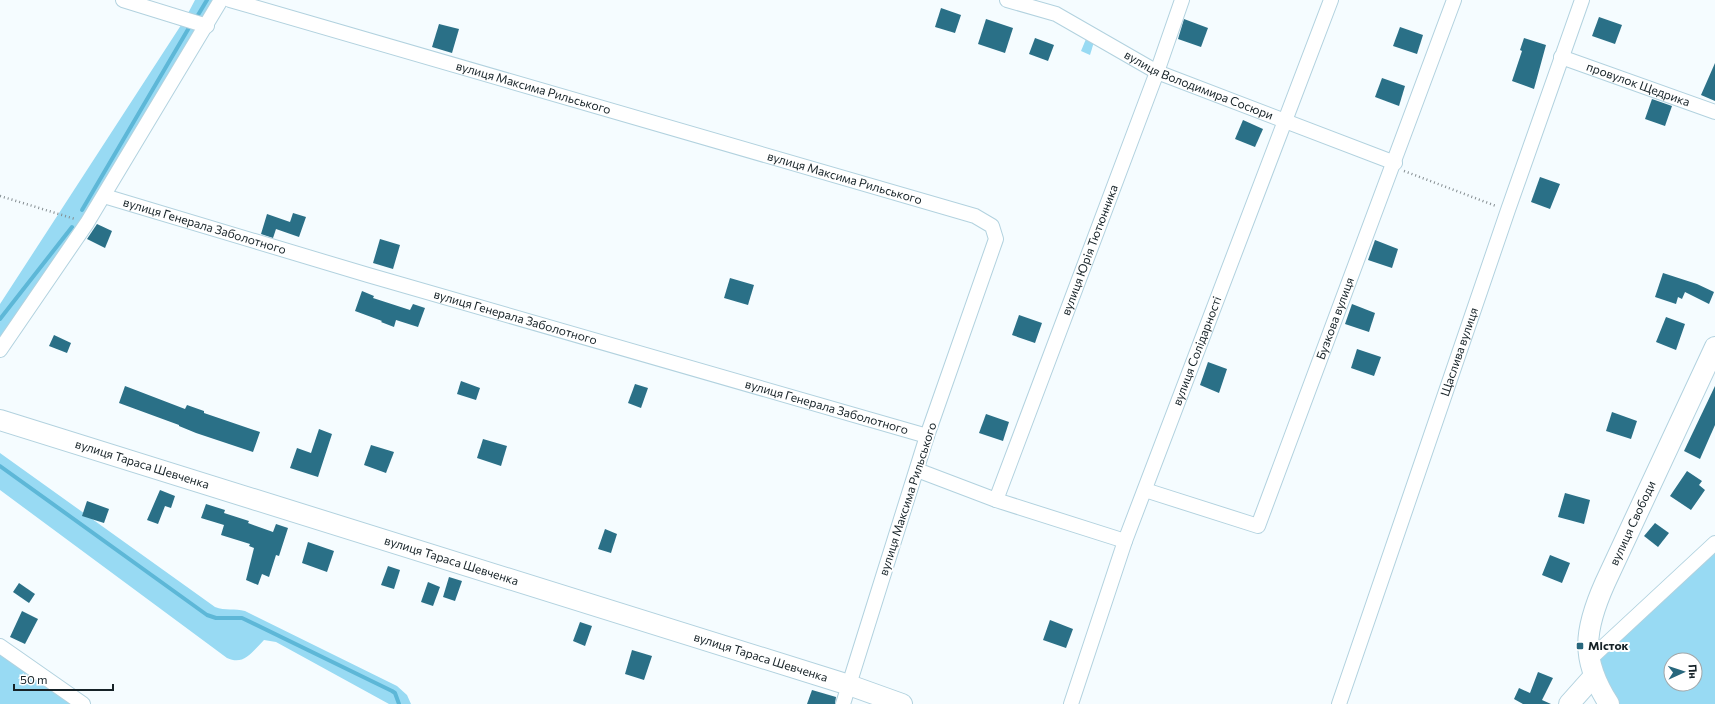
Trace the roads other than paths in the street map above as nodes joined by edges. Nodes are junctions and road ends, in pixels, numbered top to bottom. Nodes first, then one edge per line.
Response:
1 (123, 0) edge
2 (221, 0) edge
3 (230, 0) edge
4 (1007, 0) edge
5 (1182, 0) edge
6 (1331, 0) edge
7 (1454, 0) edge
8 (1582, 0) edge
9 (207, 26) junction
10 (1562, 57) junction
11 (1157, 72) junction
12 (1715, 112) edge
13 (1285, 121) junction
14 (1395, 162) junction
15 (104, 196) junction
16 (1715, 347) edge
17 (0, 350) edge
18 (0, 420) edge
19 (927, 436) junction
20 (917, 470) junction
21 (1145, 490) junction
22 (996, 500) junction
23 (1125, 541) junction
24 (1715, 543) edge
25 (0, 646) edge
26 (1592, 668) junction
27 (849, 685) junction
28 (84, 704) edge
29 (843, 704) edge
30 (902, 704) edge
31 (1071, 704) edge
32 (1339, 704) edge
33 (1569, 704) edge
34 (1609, 704) edge

1 - 9 street
2 - 9 street
3 - 19 street, вулиця Максима Рильського
4 - 11 street, вулиця Володимира Сосюри
5 - 11 street, вулиця Юрія Тютюнника
6 - 13 street, вулиця Солідарності
7 - 14 street, Бузкова вулиця
8 - 10 street, Щаслива вулиця
9 - 15 street
10 - 12 street, провулок Щедрика
10 - 32 street, Щаслива вулиця
11 - 13 street, вулиця Володимира Сосюри
11 - 22 street, вулиця Юрія Тютюнника
13 - 14 street, вулиця Володимира Сосюри
13 - 21 street, вулиця Солідарності
14 - 21 street, Бузкова вулиця
15 - 17 street
15 - 19 street, вулиця Генерала Заболотного
16 - 26 street, вулиця Свободи
18 - 27 street, вулиця Тараса Шевченка
19 - 20 street, вулиця Максима Рильського
20 - 22 street
20 - 27 street, вулиця Максима Рильського
21 - 23 street, вулиця Солідарності
22 - 23 street
23 - 31 street, вулиця Солідарності
24 - 26 street
25 - 28 street
26 - 33 street
26 - 34 street, вулиця Свободи
27 - 29 street, вулиця Максима Рильського
27 - 30 street, вулиця Тараса Шевченка

